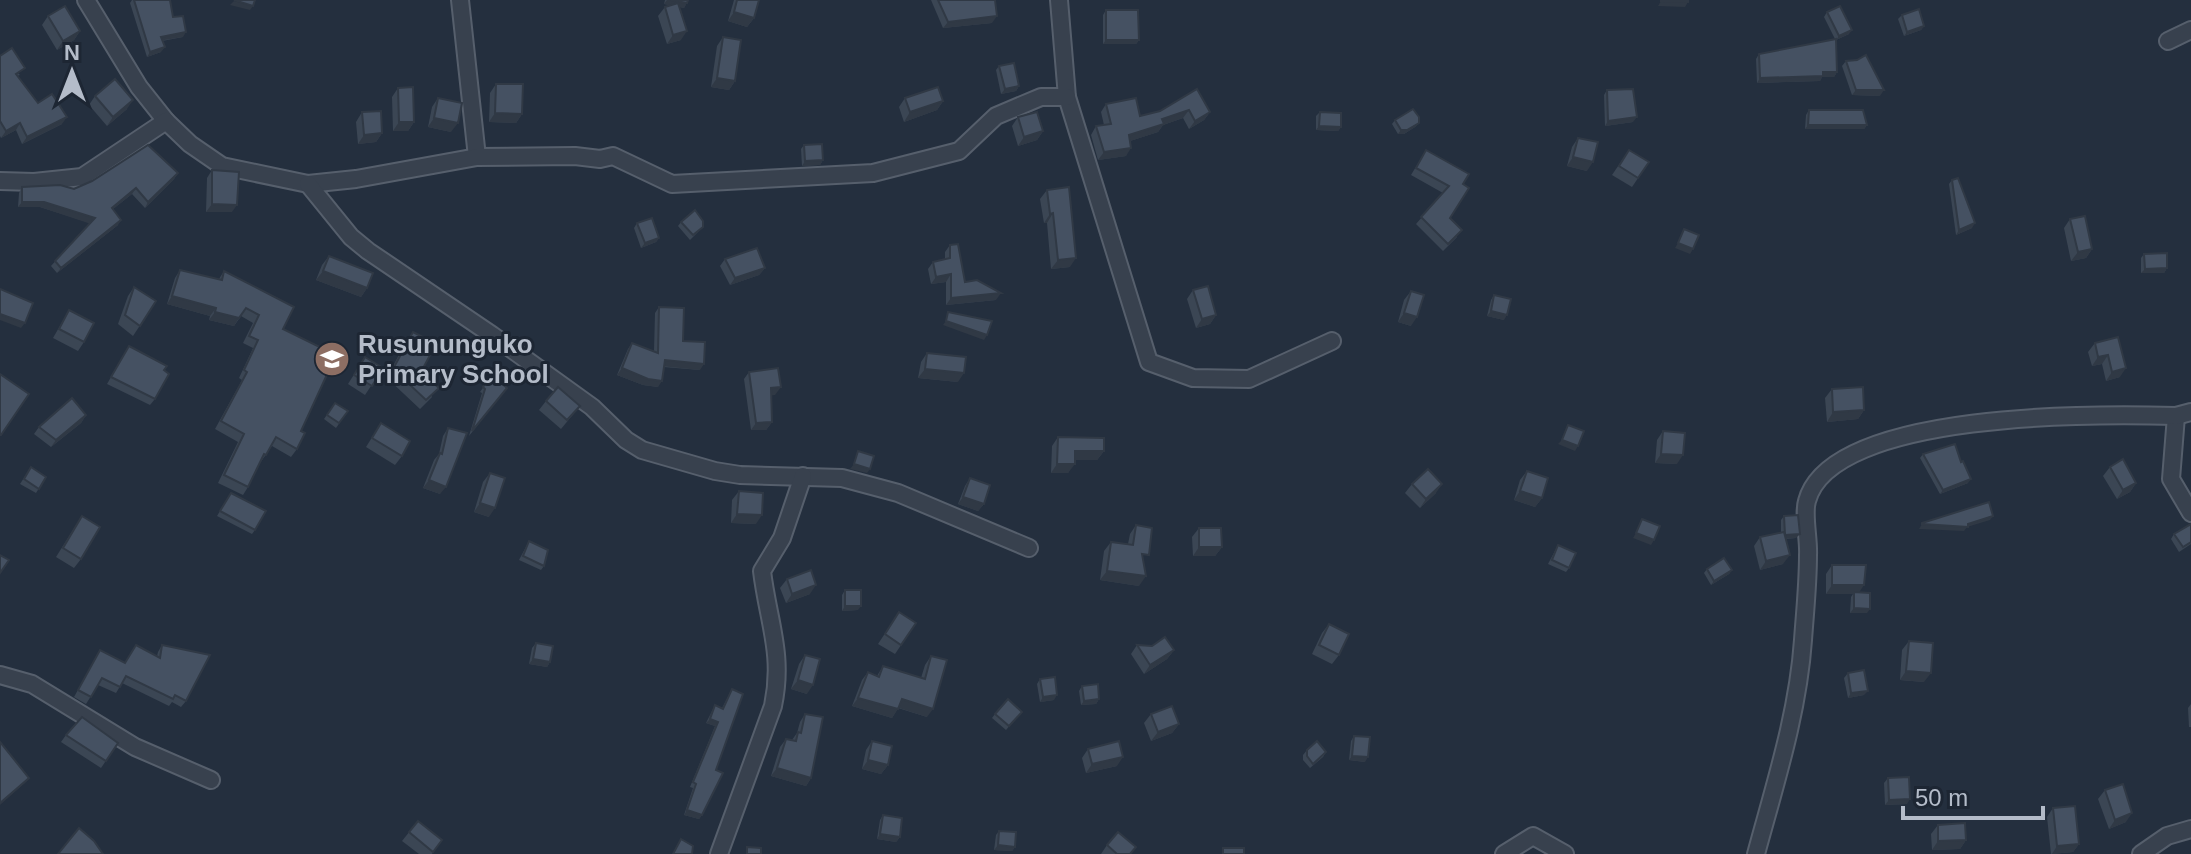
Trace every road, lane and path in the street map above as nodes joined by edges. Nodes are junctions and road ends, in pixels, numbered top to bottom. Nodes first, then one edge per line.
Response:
1 (86, 0) edge
2 (460, 0) edge
3 (1059, 0) edge
4 (2191, 30) edge
5 (2168, 41) dead end
6 (1067, 97) junction
7 (166, 121) junction
8 (477, 157) junction
9 (0, 181) edge
10 (308, 184) junction
11 (1332, 341) dead end
12 (2184, 414) edge
13 (803, 476) junction
14 (2191, 513) edge
15 (1029, 548) dead end
16 (0, 675) edge
17 (211, 780) dead end
18 (2191, 829) edge
19 (719, 854) edge
20 (1504, 854) edge
21 (1565, 854) edge
22 (1756, 854) edge
23 (2141, 854) edge

1 - 7 street
2 - 8 street
3 - 6 street
4 - 5 street
6 - 8 street
6 - 11 street
7 - 9 street
7 - 10 street
8 - 10 street
10 - 13 street
12 - 14 street
12 - 22 street
13 - 15 street
13 - 19 street
16 - 17 street
18 - 23 street
20 - 21 street

